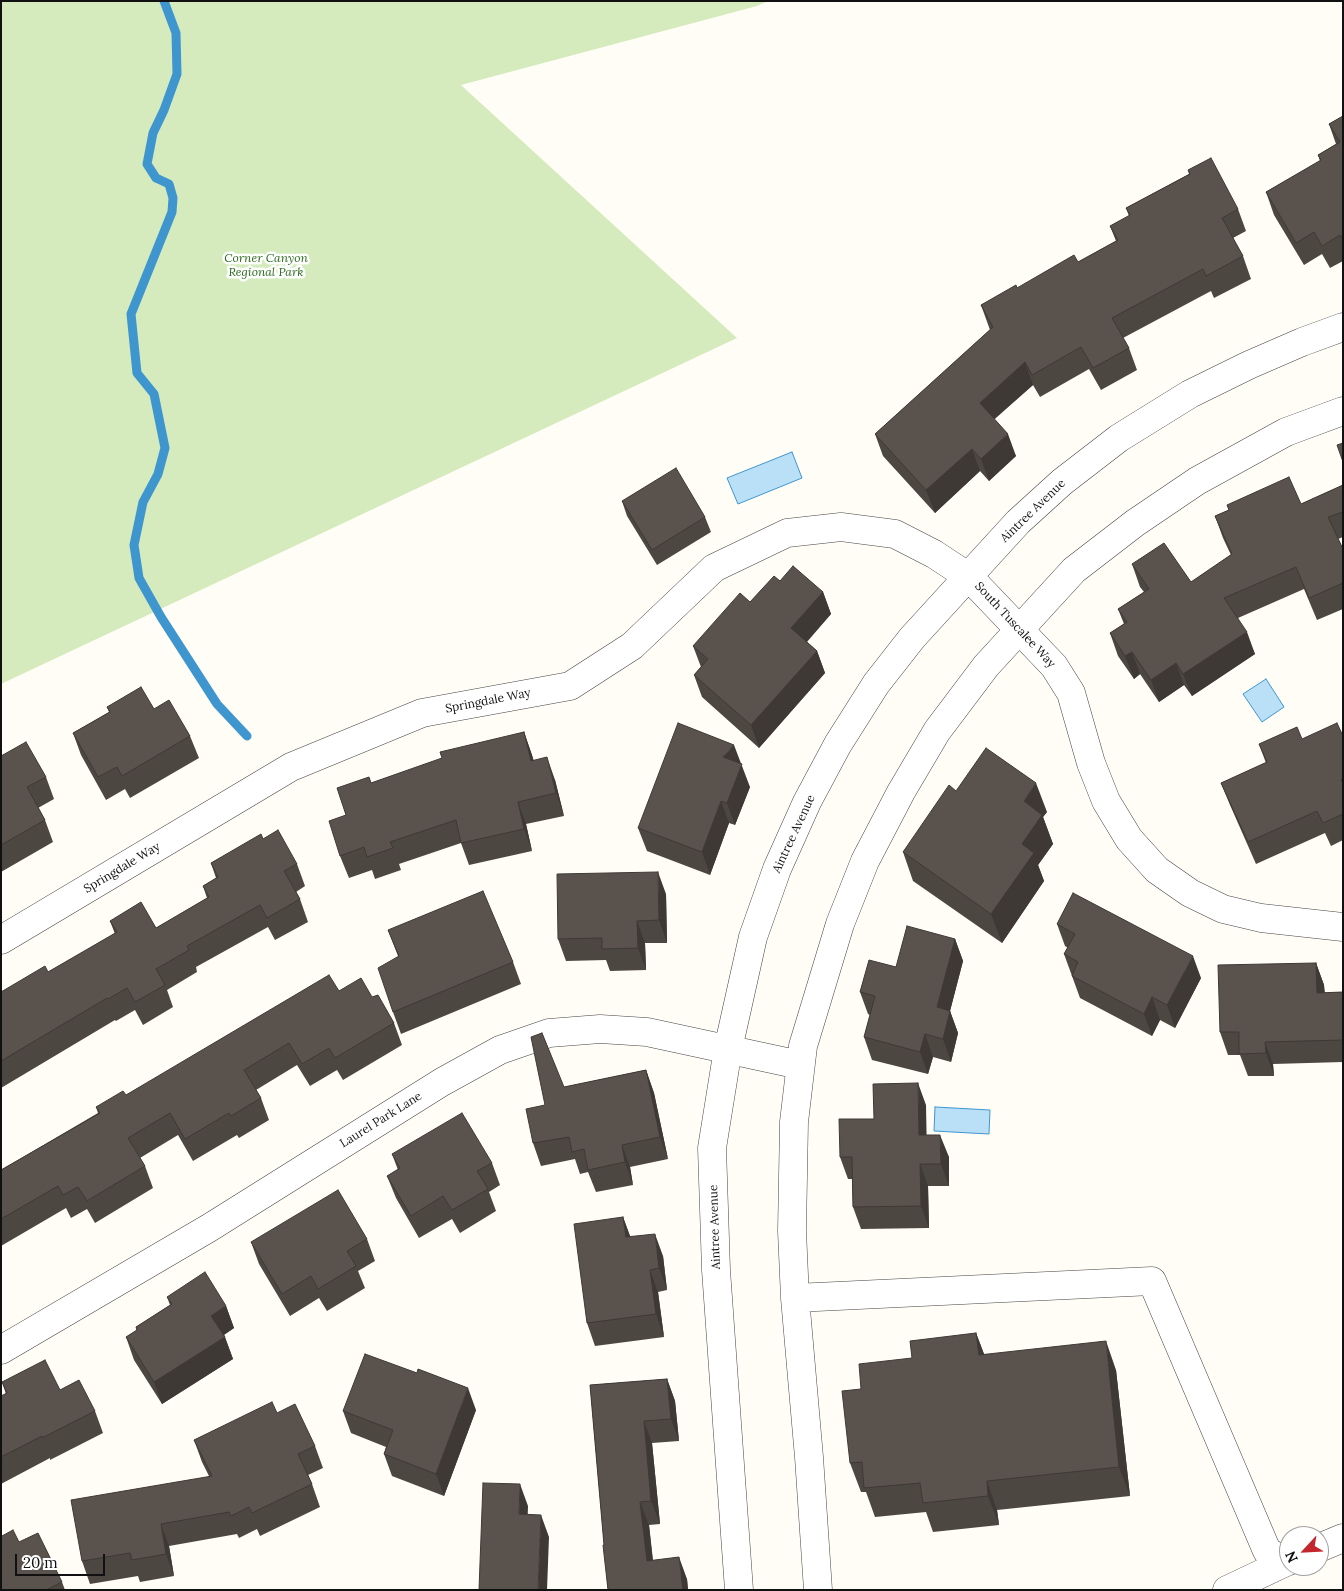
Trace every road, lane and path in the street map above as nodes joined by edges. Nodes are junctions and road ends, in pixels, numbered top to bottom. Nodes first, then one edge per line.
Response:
1 (1343, 326) edge
2 (1343, 411) edge
3 (969, 577) junction
4 (1019, 629) junction
5 (1343, 928) edge
6 (1, 940) edge
7 (728, 1049) junction
8 (800, 1064) junction
9 (795, 1298) junction
10 (1, 1350) edge
11 (1343, 1538) edge
12 (1329, 1544) edge
13 (1279, 1558) edge
14 (1279, 1566) edge
15 (740, 1590) edge
16 (818, 1590) edge
17 (1227, 1590) edge

1 - 3 street, Aintree Avenue
2 - 4 street
3 - 4 street, South Tuscalee Way
3 - 6 street, Springdale Way
3 - 7 street, Aintree Avenue
4 - 5 street, South Tuscalee Way
4 - 8 street
7 - 8 street, Laurel Park Lane
7 - 10 street, Laurel Park Lane
7 - 15 street, Aintree Avenue
8 - 9 street
9 - 13 street
9 - 16 street
11 - 12 street
14 - 17 street

